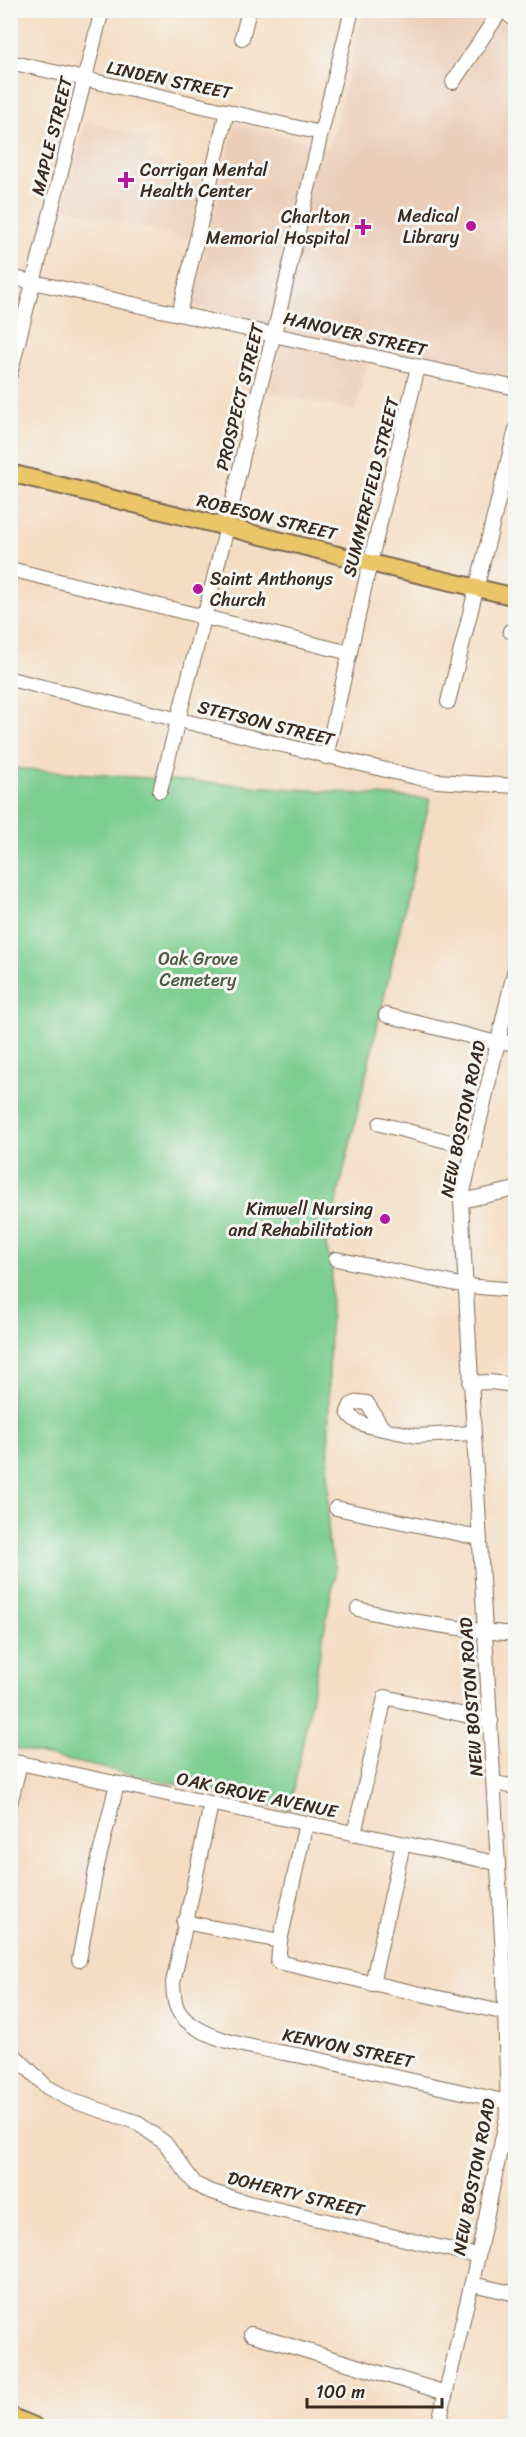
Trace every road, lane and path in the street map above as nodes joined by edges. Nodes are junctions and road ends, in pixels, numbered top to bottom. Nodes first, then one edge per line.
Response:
1 (102, 10) edge
2 (249, 10) edge
3 (352, 10) edge
4 (502, 10) edge
5 (516, 21) edge
6 (242, 38) dead end
7 (10, 62) edge
8 (84, 80) junction
9 (453, 82) dead end
10 (227, 111) junction
11 (321, 133) junction
12 (10, 277) edge
13 (35, 283) junction
14 (179, 314) junction
15 (274, 334) junction
16 (418, 367) junction
17 (10, 375) edge
18 (516, 388) edge
19 (516, 429) edge
20 (10, 473) edge
21 (226, 527) junction
22 (370, 563) junction
23 (10, 568) edge
24 (478, 588) junction
25 (516, 597) edge
26 (202, 617) junction
27 (350, 653) junction
28 (10, 679) edge
29 (448, 702) dead end
30 (178, 720) junction
31 (327, 757) junction
32 (516, 786) edge
33 (160, 791) dead end
34 (516, 964) edge
35 (386, 1015) dead end
36 (516, 1042) edge
37 (497, 1043) junction
38 (380, 1124) dead end
39 (474, 1148) junction
40 (516, 1189) edge
41 (461, 1201) junction
42 (336, 1259) dead end
43 (466, 1286) junction
44 (516, 1290) edge
45 (470, 1383) junction
46 (516, 1385) edge
47 (383, 1429) dead end
48 (473, 1433) junction
49 (336, 1508) dead end
50 (479, 1538) junction
51 (358, 1609) dead end
52 (484, 1632) junction
53 (516, 1634) edge
54 (491, 1721) junction
55 (15, 1762) edge
56 (494, 1783) junction
57 (117, 1784) junction
58 (516, 1787) edge
59 (10, 1804) edge
60 (211, 1804) junction
61 (306, 1823) junction
62 (354, 1834) junction
63 (403, 1844) junction
64 (496, 1863) junction
65 (184, 1922) junction
66 (280, 1941) junction
67 (509, 1953) edge
68 (79, 1960) dead end
69 (372, 1984) junction
70 (506, 2013) junction
71 (10, 2051) edge
72 (512, 2073) edge
73 (508, 2103) junction
74 (478, 2256) junction
75 (472, 2284) junction
76 (516, 2294) edge
77 (251, 2334) dead end
78 (446, 2393) junction
79 (10, 2416) edge
80 (34, 2427) edge
81 (438, 2427) edge

1 - 8 street, MAPLE STREET
2 - 6 street
3 - 11 street, PROSPECT STREET
4 - 5 street
4 - 9 street
7 - 8 street, LINDEN STREET
8 - 10 street, LINDEN STREET
8 - 13 street, MAPLE STREET
10 - 11 street, LINDEN STREET
10 - 14 street
11 - 15 street, PROSPECT STREET
12 - 13 street, HANOVER STREET
13 - 14 street, HANOVER STREET
13 - 17 street, MAPLE STREET
14 - 15 street, HANOVER STREET
15 - 16 street, HANOVER STREET
15 - 21 street, PROSPECT STREET
16 - 18 street, HANOVER STREET
16 - 22 street, SUMMERFIELD STREET
19 - 24 street
20 - 21 main road, ROBESON STREET
21 - 22 main road, ROBESON STREET
21 - 26 street, PROSPECT STREET
22 - 24 main road, ROBESON STREET
22 - 27 street, SUMMERFIELD STREET
23 - 26 street
24 - 25 main road, ROBESON STREET
24 - 29 street
26 - 27 street
26 - 30 street, PROSPECT STREET
27 - 31 street, SUMMERFIELD STREET
28 - 30 street, STETSON STREET
30 - 31 street, STETSON STREET
30 - 33 street, PROSPECT STREET
31 - 32 street, STETSON STREET
34 - 37 street, NEW BOSTON ROAD
35 - 37 street
36 - 37 street
37 - 39 street, NEW BOSTON ROAD
38 - 39 street
39 - 41 street, NEW BOSTON ROAD
40 - 41 street
41 - 43 street, NEW BOSTON ROAD
42 - 43 street
43 - 44 street
43 - 45 street, NEW BOSTON ROAD
45 - 46 street
45 - 48 street, NEW BOSTON ROAD
47 - 48 street
48 - 50 street, NEW BOSTON ROAD
49 - 50 street
50 - 52 street, NEW BOSTON ROAD
51 - 52 street
52 - 53 street
52 - 54 street, NEW BOSTON ROAD
54 - 56 street, NEW BOSTON ROAD
54 - 62 street
55 - 57 street, OAK GROVE AVENUE
55 - 59 street
56 - 58 street
56 - 64 street, NEW BOSTON ROAD
57 - 60 street, OAK GROVE AVENUE
57 - 68 street
60 - 61 street, OAK GROVE AVENUE
60 - 65 street
61 - 62 street, OAK GROVE AVENUE
61 - 66 street
62 - 63 street, OAK GROVE AVENUE
63 - 64 street, OAK GROVE AVENUE
63 - 69 street
64 - 67 street, NEW BOSTON ROAD
65 - 66 street
65 - 73 street, KENYON STREET
66 - 69 street
67 - 70 street, NEW BOSTON ROAD
69 - 70 street
70 - 72 street, NEW BOSTON ROAD
71 - 74 street, DOHERTY STREET
72 - 73 street, NEW BOSTON ROAD
73 - 74 street, NEW BOSTON ROAD
74 - 75 street, NEW BOSTON ROAD
75 - 76 street
75 - 78 street, NEW BOSTON ROAD
77 - 78 street
78 - 81 street, NEW BOSTON ROAD
79 - 80 main road

